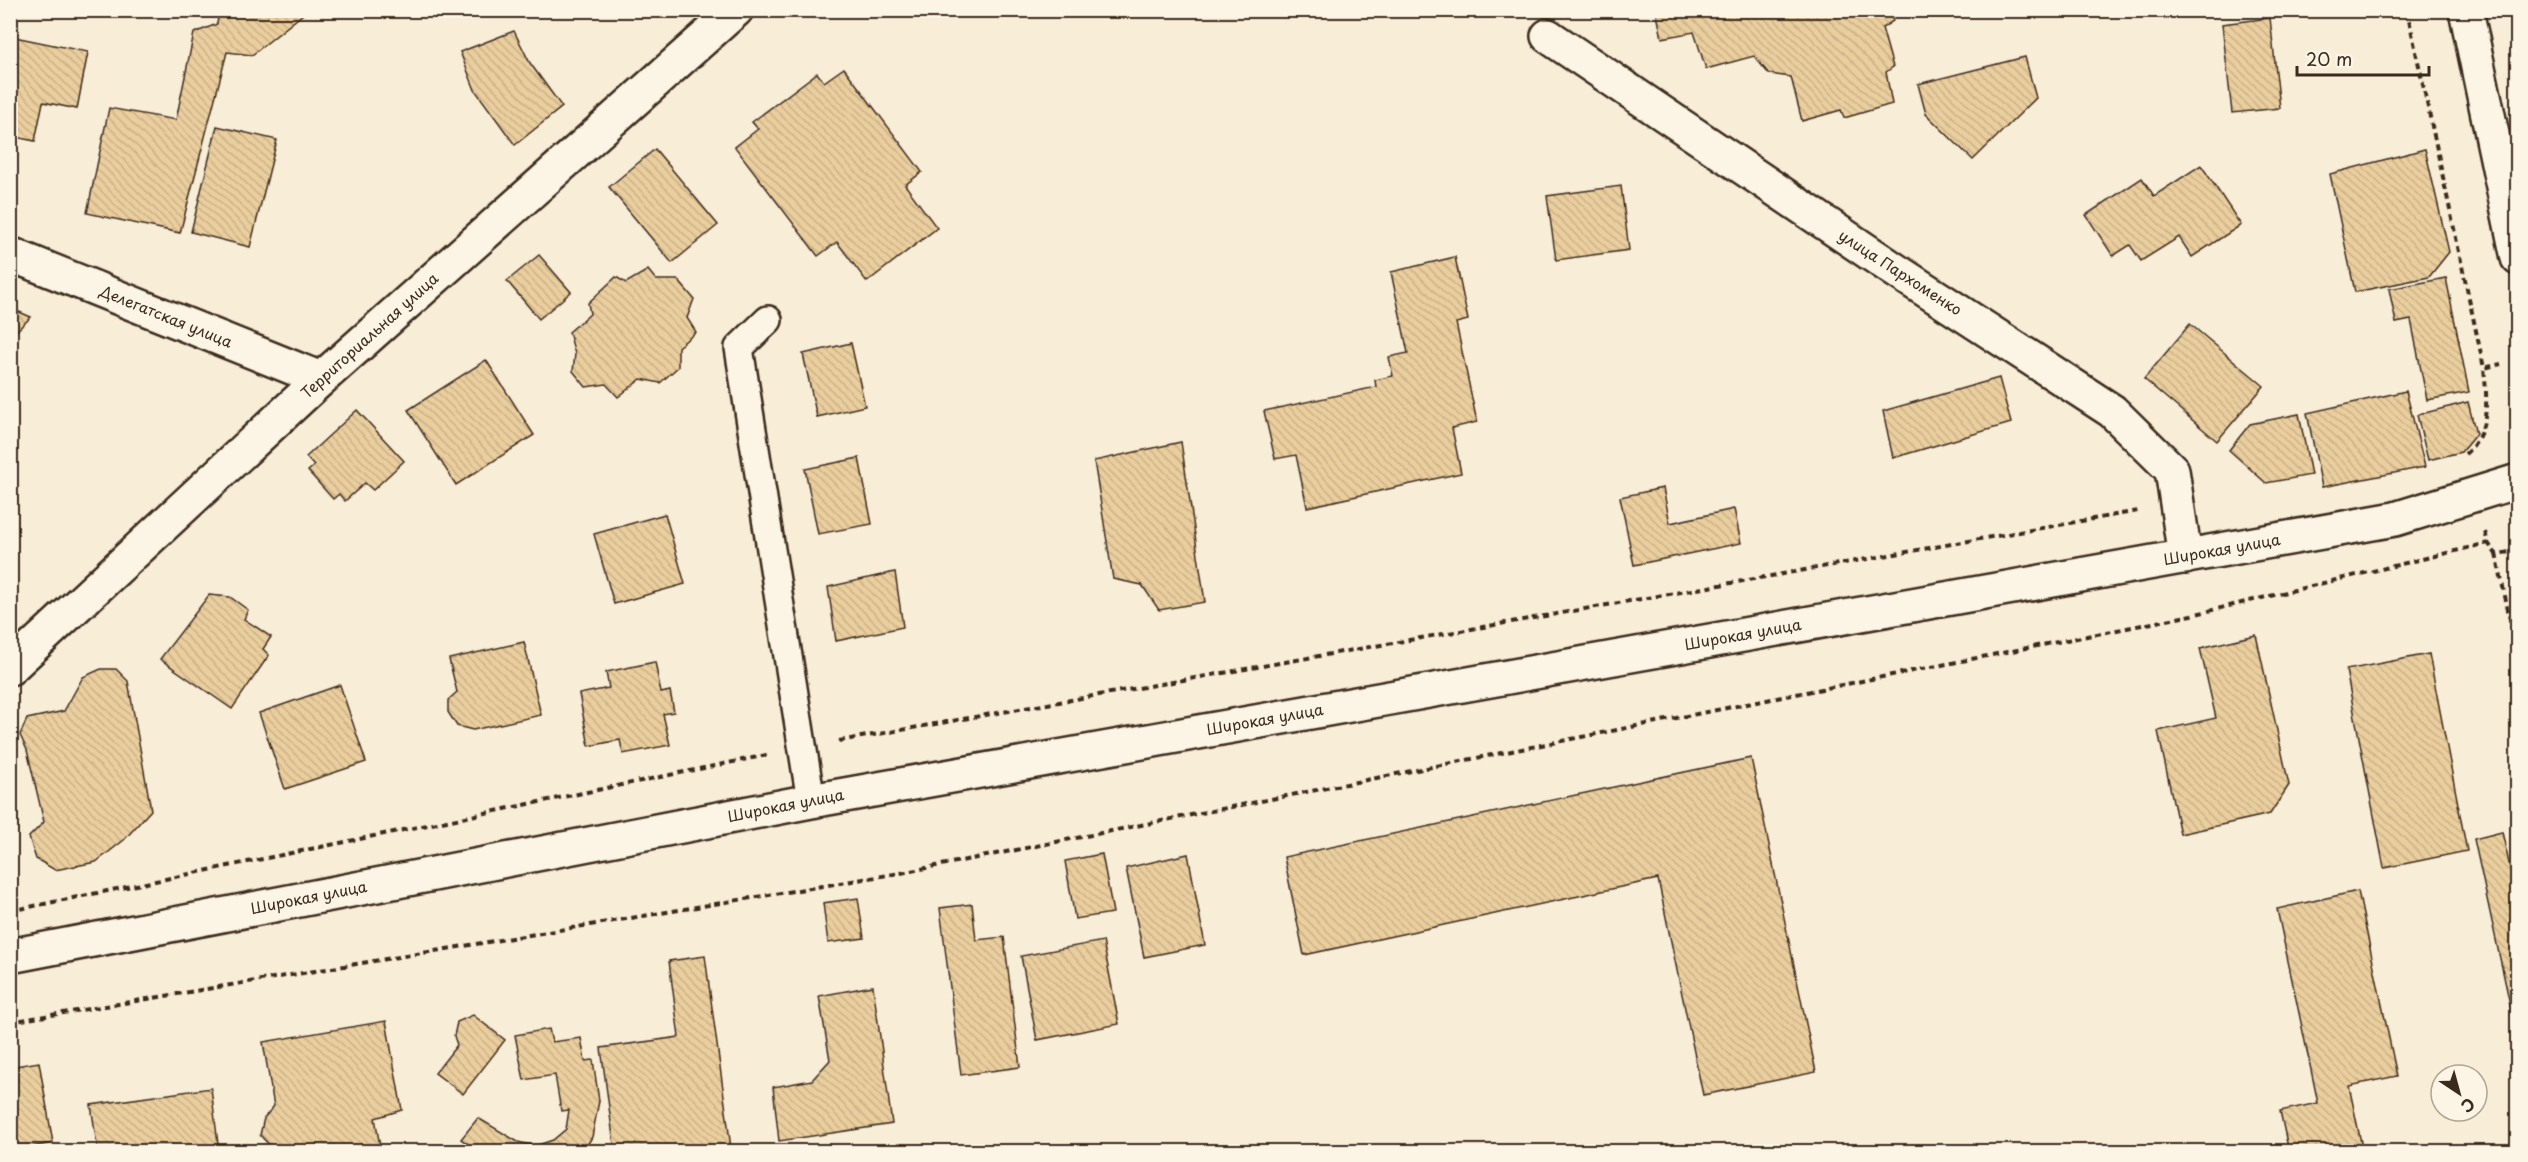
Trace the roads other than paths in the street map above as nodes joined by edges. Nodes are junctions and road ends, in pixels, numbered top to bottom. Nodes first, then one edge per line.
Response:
1 (736, 10) edge
2 (2466, 10) edge
3 (1548, 36) dead end
4 (10, 254) edge
5 (2517, 258) edge
6 (768, 320) dead end
7 (321, 379) junction
8 (2517, 481) edge
9 (2186, 557) junction
10 (10, 668) edge
11 (811, 801) junction
12 (10, 956) edge

1 - 7 street, Территориальная улица
2 - 5 street
3 - 9 street, улица Пархоменко
4 - 7 street, Делегатская улица
6 - 11 lane
7 - 10 street, Территориальная улица
8 - 9 street, Широкая улица
9 - 11 street, Широкая улица
11 - 12 street, Широкая улица

